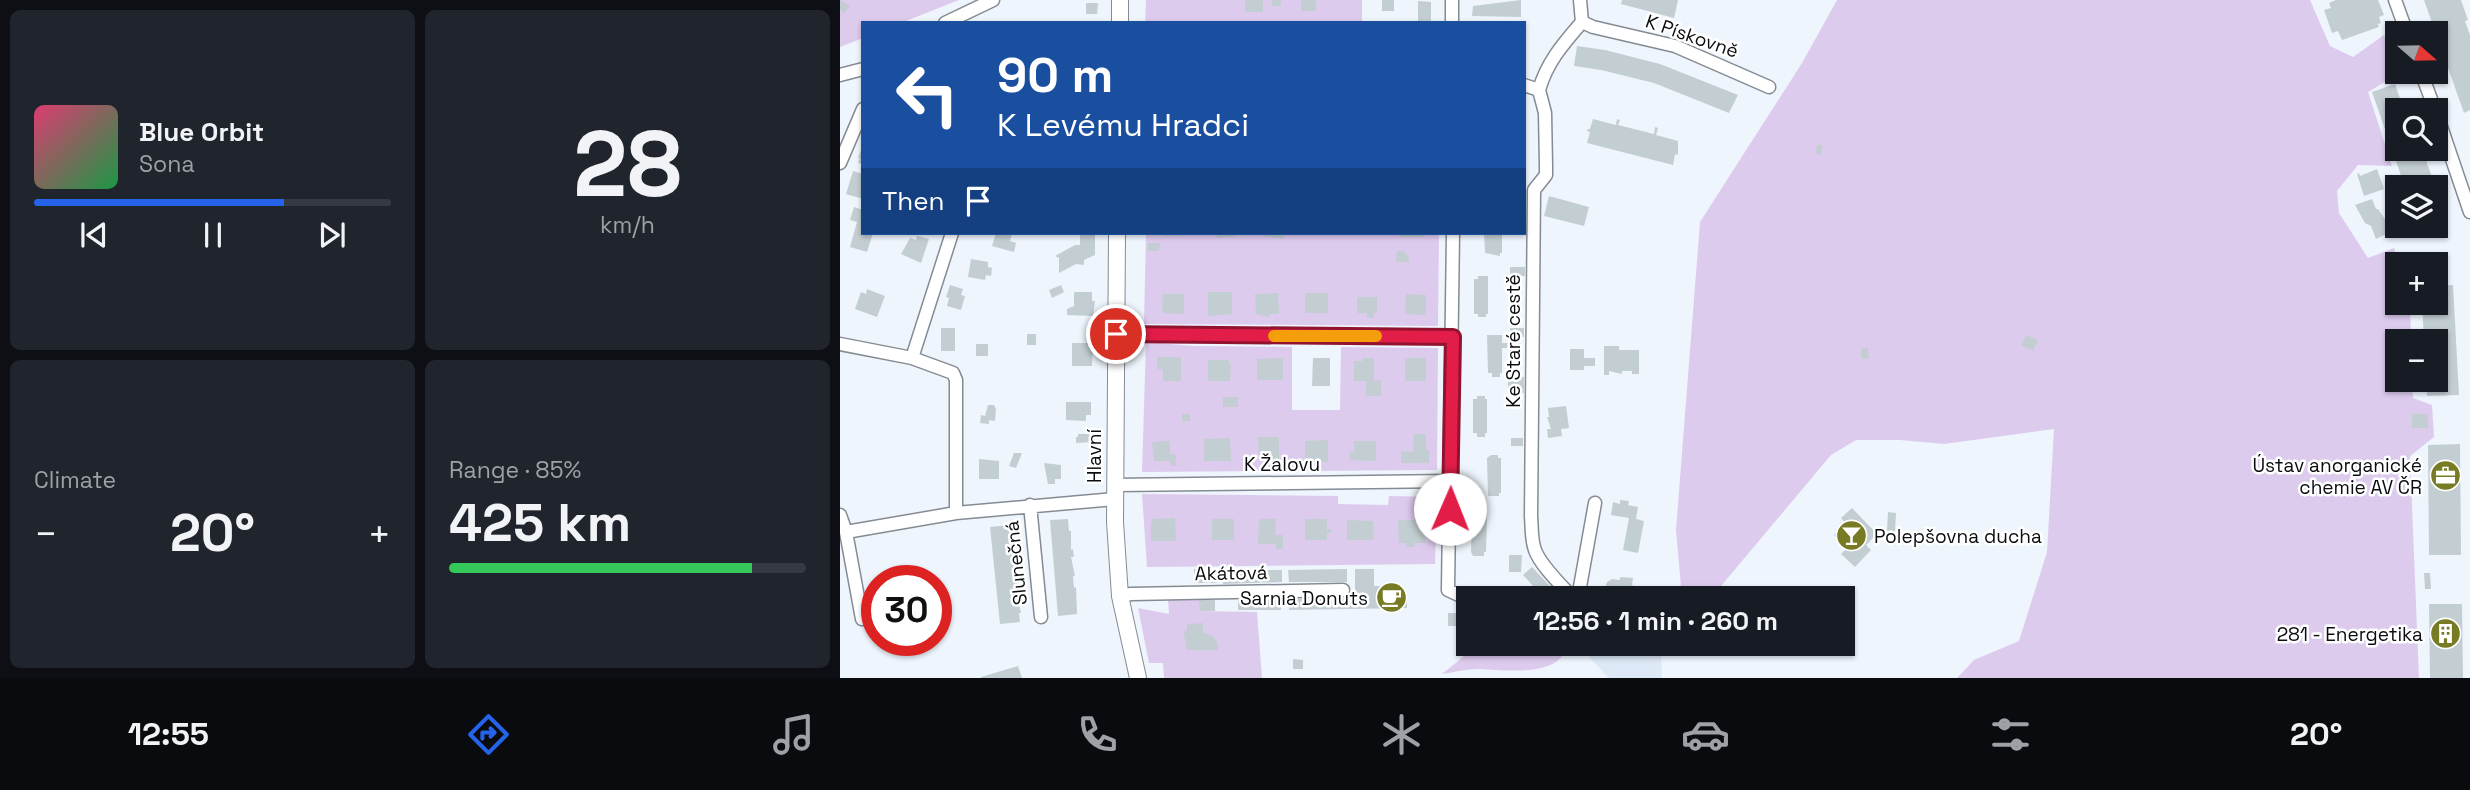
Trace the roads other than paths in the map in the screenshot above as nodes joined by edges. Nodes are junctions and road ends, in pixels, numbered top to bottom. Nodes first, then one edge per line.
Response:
1 (993, 0) edge
2 (1120, 0) edge
3 (1452, 0) edge
4 (1580, 0) edge
5 (2395, 0) edge
6 (948, 21) edge
7 (1119, 21) edge
8 (1452, 21) edge
9 (2403, 21) edge
10 (1582, 22) junction
11 (861, 70) edge
12 (840, 75) edge
13 (1526, 86) edge
14 (1769, 87) dead end
15 (1539, 90) junction
16 (861, 114) edge
17 (2448, 147) edge
18 (840, 163) edge
19 (2470, 212) edge
20 (950, 235) edge
21 (1117, 235) edge
22 (1453, 235) edge
23 (1116, 334) junction
24 (1453, 337) junction
25 (840, 344) edge
26 (912, 358) junction
27 (1450, 481) junction
28 (1115, 492) junction
29 (1595, 503) dead end
30 (1030, 505) junction
31 (957, 513) junction
32 (840, 515) edge
33 (846, 532) junction
34 (1566, 586) edge
35 (1578, 586) edge
36 (1343, 590) dead end
37 (1456, 594) edge
38 (1120, 596) junction
39 (861, 614) edge
40 (1041, 617) dead end
41 (1138, 678) edge

1 - 6 street
2 - 7 street
3 - 8 street
4 - 10 street
5 - 9 street
10 - 14 street, K Pískovně
10 - 15 street
11 - 12 street
13 - 15 street
15 - 34 street, Ke Staré cestě
16 - 18 street
17 - 19 street
20 - 26 street
21 - 23 street, Hlavní
22 - 24 street
23 - 24 street
23 - 28 street, Hlavní
24 - 27 street
25 - 26 street
26 - 31 street
27 - 28 street, K Žalovu
27 - 37 street
28 - 30 street, K Žalovu
28 - 38 street, Hlavní
29 - 35 street
30 - 31 street, K Žalovu
30 - 40 street, Slunečná
31 - 33 street, K Žalovu
32 - 33 street
33 - 39 street
36 - 38 street, Akátová
38 - 41 street, Hlavní

